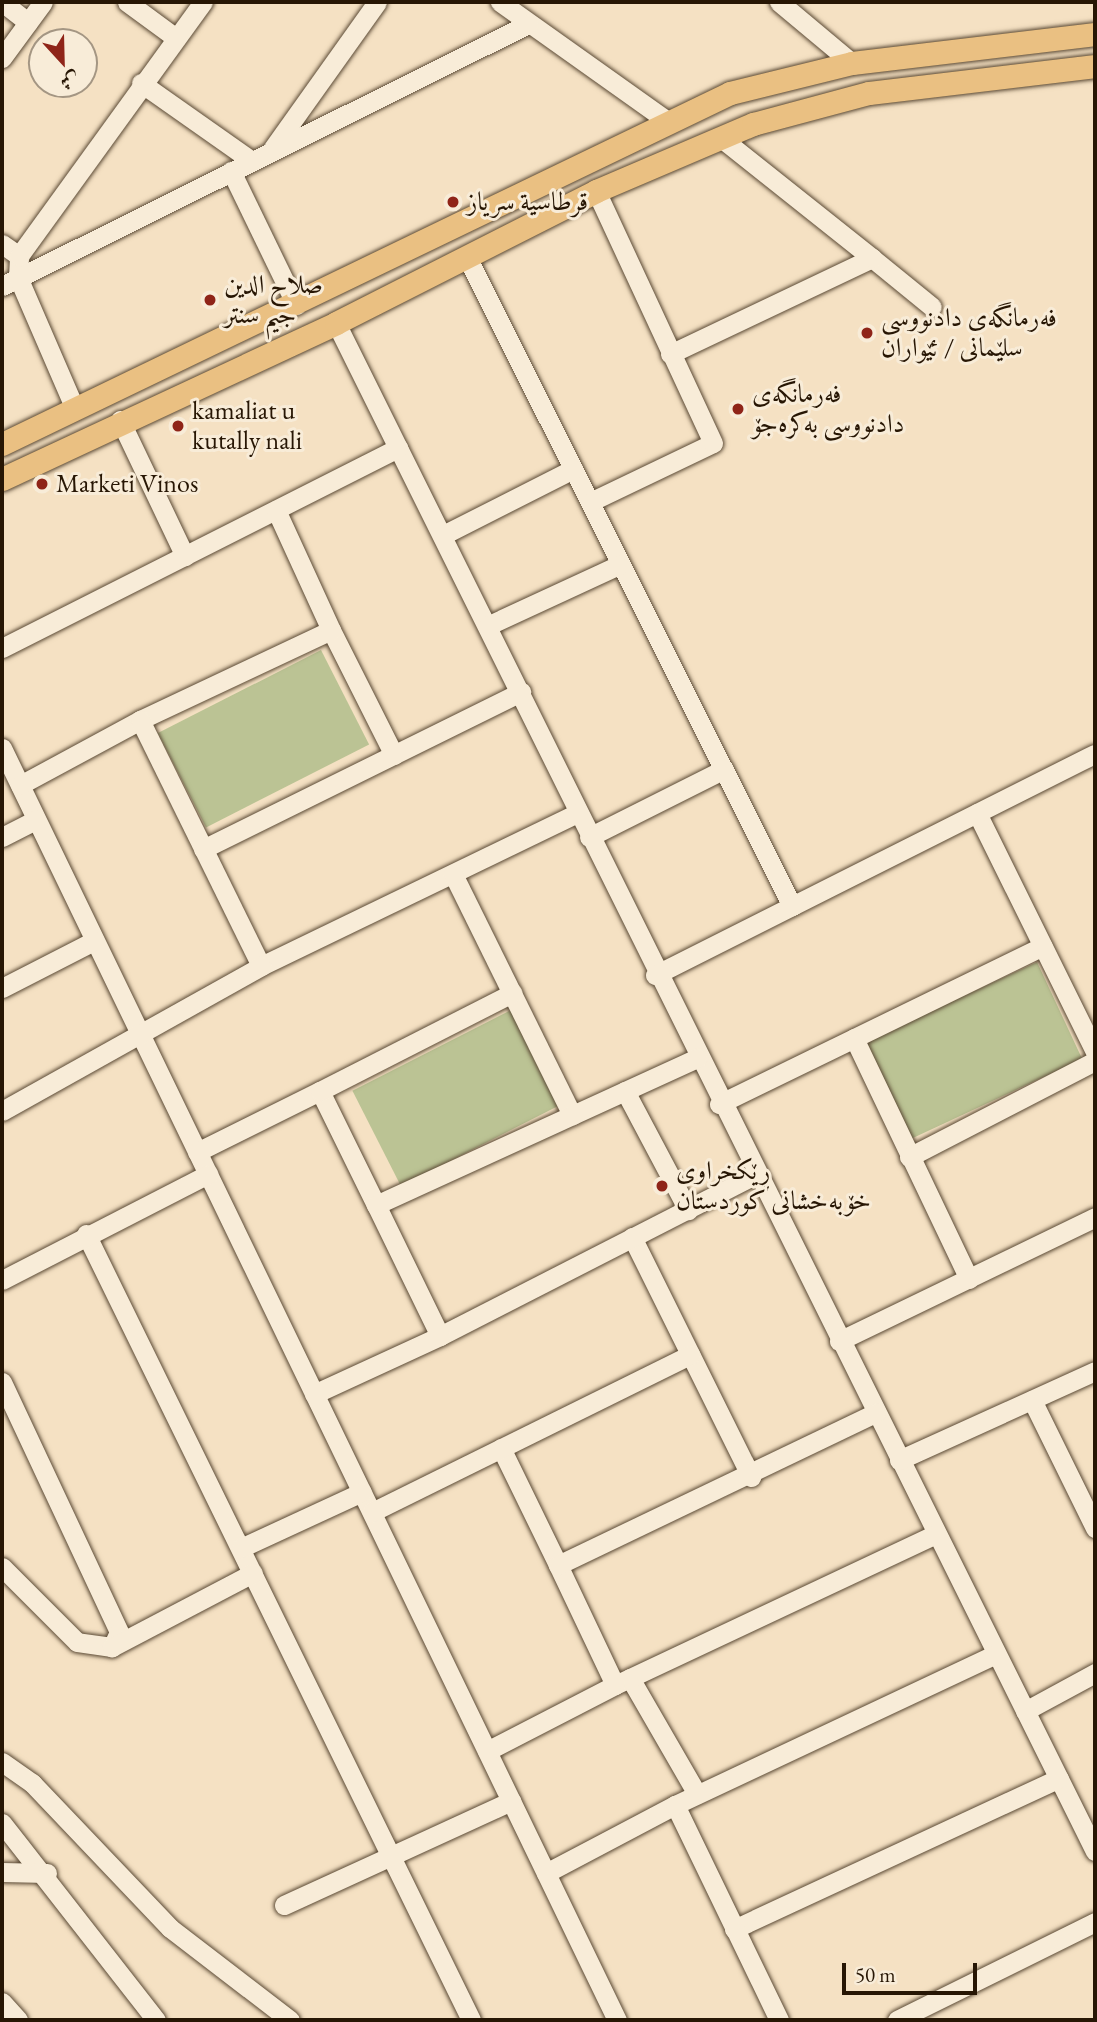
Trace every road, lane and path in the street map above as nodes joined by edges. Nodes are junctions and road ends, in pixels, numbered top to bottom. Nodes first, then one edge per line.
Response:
1 (2, 2) edge
2 (43, 2) edge
3 (127, 2) edge
4 (203, 2) edge
5 (377, 2) edge
6 (500, 2) edge
7 (779, 2) edge
8 (28, 22) junction
9 (528, 24) junction
10 (1095, 34) edge
11 (176, 38) junction
12 (2, 58) edge
13 (852, 63) junction
14 (1095, 66) edge
15 (141, 83) junction
16 (666, 120) junction
17 (720, 137) junction
18 (622, 142) junction
19 (270, 152) junction
20 (252, 161) junction
21 (568, 170) junction
22 (231, 171) junction
23 (635, 172) junction
24 (589, 194) junction
25 (2, 244) edge
26 (19, 256) junction
27 (467, 257) junction
28 (872, 258) junction
29 (10, 281) edge
30 (296, 305) junction
31 (932, 307) dead end
32 (336, 323) junction
33 (670, 354) junction
34 (75, 409) junction
35 (120, 420) junction
36 (2, 444) edge
37 (398, 448) junction
38 (573, 469) junction
39 (2, 479) edge
40 (590, 502) junction
41 (276, 510) junction
42 (443, 535) junction
43 (185, 556) junction
44 (621, 564) junction
45 (489, 625) junction
46 (331, 630) junction
47 (2, 648) edge
48 (521, 692) junction
49 (140, 720) junction
50 (2, 748) edge
51 (1095, 754) edge
52 (394, 755) junction
53 (724, 769) junction
54 (20, 785) junction
55 (578, 813) junction
56 (977, 813) junction
57 (36, 820) junction
58 (2, 837) edge
59 (589, 837) junction
60 (203, 849) junction
61 (453, 874) junction
62 (792, 906) junction
63 (94, 941) junction
64 (1042, 946) junction
65 (261, 967) junction
66 (655, 975) junction
67 (2, 988) edge
68 (512, 993) junction
69 (854, 1038) junction
70 (140, 1039) junction
71 (1095, 1052) edge
72 (696, 1058) junction
73 (1095, 1061) edge
74 (320, 1091) junction
75 (625, 1091) junction
76 (719, 1104) junction
77 (2, 1111) edge
78 (572, 1115) junction
79 (197, 1152) junction
80 (909, 1157) junction
81 (208, 1174) junction
82 (755, 1175) junction
83 (376, 1205) junction
84 (688, 1210) junction
85 (1095, 1217) edge
86 (86, 1234) junction
87 (632, 1237) junction
88 (969, 1279) junction
89 (2, 1280) edge
90 (440, 1336) junction
91 (839, 1341) junction
92 (690, 1355) junction
93 (1095, 1371) edge
94 (2, 1382) edge
95 (314, 1394) junction
96 (1032, 1400) junction
97 (875, 1413) junction
98 (501, 1448) junction
99 (899, 1460) junction
100 (751, 1477) junction
101 (362, 1492) junction
102 (372, 1512) junction
103 (1094, 1522) edge
104 (936, 1534) junction
105 (241, 1548) junction
106 (558, 1565) junction
107 (2, 1566) edge
108 (253, 1573) junction
109 (112, 1647) junction
110 (996, 1654) junction
111 (1095, 1673) edge
112 (623, 1682) junction
113 (1025, 1711) junction
114 (487, 1751) junction
115 (2, 1762) edge
116 (1059, 1778) junction
117 (697, 1794) junction
118 (511, 1801) junction
119 (675, 1805) junction
120 (2, 1823) edge
121 (1095, 1851) edge
122 (391, 1859) junction
123 (2, 1872) edge
124 (47, 1873) junction
125 (546, 1873) junction
126 (284, 1905) dead end
127 (1095, 1922) edge
128 (734, 1929) junction
129 (2, 2002) edge
130 (18, 2020) edge
131 (156, 2020) edge
132 (290, 2020) edge
133 (471, 2020) edge
134 (617, 2020) edge
135 (779, 2020) edge
136 (897, 2020) edge

1 - 8 street
2 - 8 street
3 - 11 street
4 - 11 street
5 - 19 street
6 - 9 street
7 - 13 street
8 - 12 street
9 - 16 street
9 - 19 street
10 - 13 main road
11 - 15 street
13 - 16 main road
14 - 17 main road
15 - 20 street
15 - 26 street
16 - 18 main road
17 - 23 main road
17 - 28 street
18 - 21 main road
18 - 23 main road
19 - 20 street
20 - 22 street
21 - 24 main road
21 - 30 main road
22 - 29 street
22 - 30 street
23 - 24 main road
24 - 27 main road
24 - 33 street
25 - 26 street
26 - 29 street
27 - 32 main road
27 - 38 street
28 - 31 street
28 - 33 street
29 - 34 street
30 - 34 main road
32 - 35 main road
32 - 37 street
33 - 40 street
34 - 36 main road
35 - 39 main road
35 - 43 street
37 - 41 street
37 - 42 street
38 - 40 street
38 - 42 street
40 - 44 street
41 - 43 street
41 - 46 street
42 - 45 street
43 - 47 street
44 - 45 street
44 - 53 street
45 - 48 street
46 - 49 street
46 - 52 street
48 - 52 street
48 - 55 street
49 - 54 street
49 - 60 street
50 - 54 street
51 - 56 street
52 - 60 street
53 - 59 street
53 - 62 street
54 - 57 street
55 - 59 street
55 - 61 street
56 - 62 street
56 - 64 street
57 - 58 street
57 - 63 street
59 - 66 street
60 - 65 street
61 - 65 street
61 - 68 street
62 - 66 street
63 - 67 street
63 - 70 street
64 - 69 street
64 - 71 street
65 - 70 street
66 - 72 street
68 - 74 street
68 - 78 street
69 - 76 street
69 - 80 street
70 - 77 street
70 - 79 street
72 - 75 street
72 - 76 street
73 - 80 street
74 - 79 street
74 - 83 street
75 - 78 street
75 - 84 street
76 - 82 street
78 - 83 street
79 - 81 street
80 - 88 street
81 - 86 street
81 - 95 street
82 - 84 street
82 - 91 street
83 - 90 street
84 - 87 street
85 - 88 street
86 - 89 street
86 - 105 street
87 - 90 street
87 - 92 street
88 - 91 street
90 - 95 street
91 - 97 street
92 - 98 street
92 - 100 street
93 - 96 street
94 - 109 street
95 - 101 street
96 - 99 street
96 - 103 street
97 - 99 street
97 - 100 street
98 - 102 street
98 - 106 street
99 - 104 street
100 - 106 street
101 - 102 street
101 - 105 street
102 - 114 street
104 - 110 street
104 - 112 street
105 - 108 street
106 - 112 street
107 - 109 street
108 - 109 street
108 - 122 street
110 - 113 street
110 - 117 street
111 - 113 street
112 - 114 street
112 - 117 street
113 - 116 street
114 - 118 street
115 - 132 street
116 - 121 street
116 - 128 street
117 - 119 street
118 - 122 street
118 - 125 street
119 - 125 street
119 - 128 street
120 - 124 street
122 - 126 street
122 - 133 street
123 - 124 street
124 - 131 street
125 - 134 street
127 - 136 street
128 - 135 street
129 - 130 street

